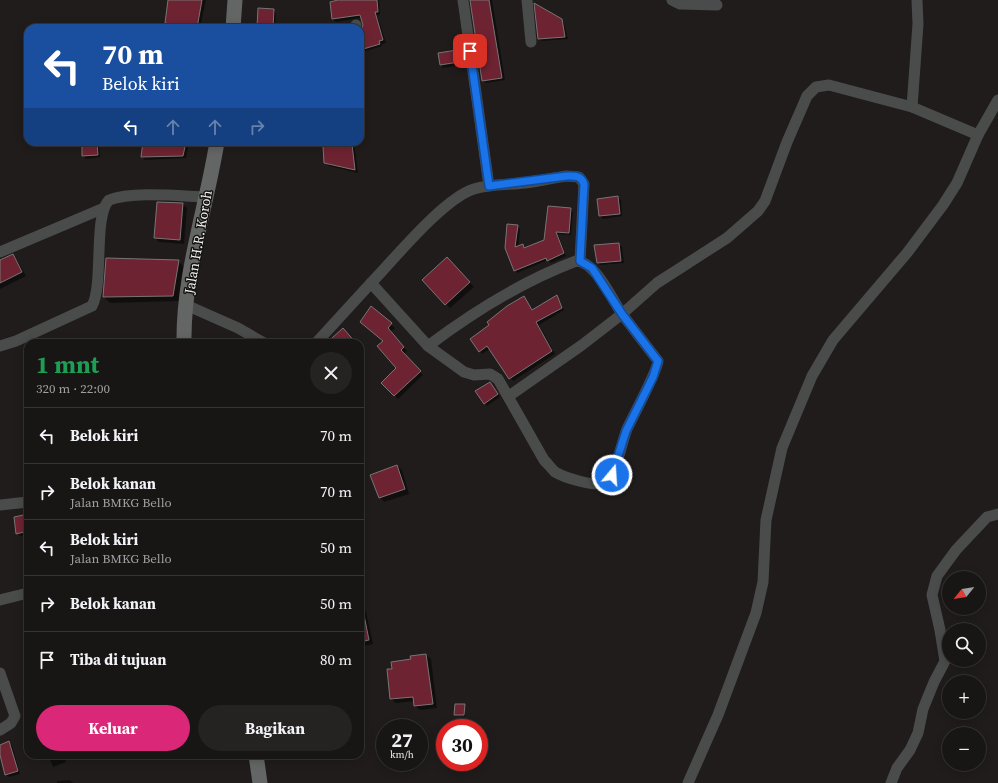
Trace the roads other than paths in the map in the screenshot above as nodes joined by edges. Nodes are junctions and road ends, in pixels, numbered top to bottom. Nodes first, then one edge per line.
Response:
1 (235, 0) edge
2 (463, 0) edge
3 (527, 0) edge
4 (672, 0) edge
5 (917, 0) edge
6 (717, 5) dead end
7 (233, 24) edge
8 (531, 42) dead end
9 (998, 100) edge
10 (912, 107) junction
11 (978, 135) junction
12 (216, 146) edge
13 (489, 186) junction
14 (205, 196) junction
15 (104, 208) junction
16 (0, 252) edge
17 (580, 261) junction
18 (371, 283) junction
19 (186, 305) junction
20 (622, 314) junction
21 (184, 339) edge
22 (257, 339) edge
23 (320, 339) edge
24 (0, 346) edge
25 (428, 346) junction
26 (509, 396) junction
27 (24, 502) edge
28 (0, 505) edge
29 (998, 514) edge
30 (24, 594) edge
31 (0, 600) edge
32 (0, 673) edge
33 (0, 730) edge
34 (257, 759) edge
35 (260, 783) edge
36 (688, 783) edge
37 (891, 783) edge

1 - 7 main road
2 - 13 street
3 - 8 street
4 - 6 street
5 - 10 street
9 - 11 street
10 - 11 street
10 - 20 street
11 - 36 street
12 - 14 main road, Jalan H.R. Koroh
13 - 17 street
13 - 18 street
14 - 15 street
14 - 19 main road, Jalan H.R. Koroh
15 - 16 street
15 - 24 street
17 - 20 street
17 - 25 street
18 - 23 street
18 - 25 street
19 - 21 main road, Jalan H.R. Koroh
19 - 22 street
20 - 26 street
20 - 26 street
25 - 26 street
27 - 28 street
29 - 37 street
30 - 31 street
32 - 33 street
34 - 35 main road

